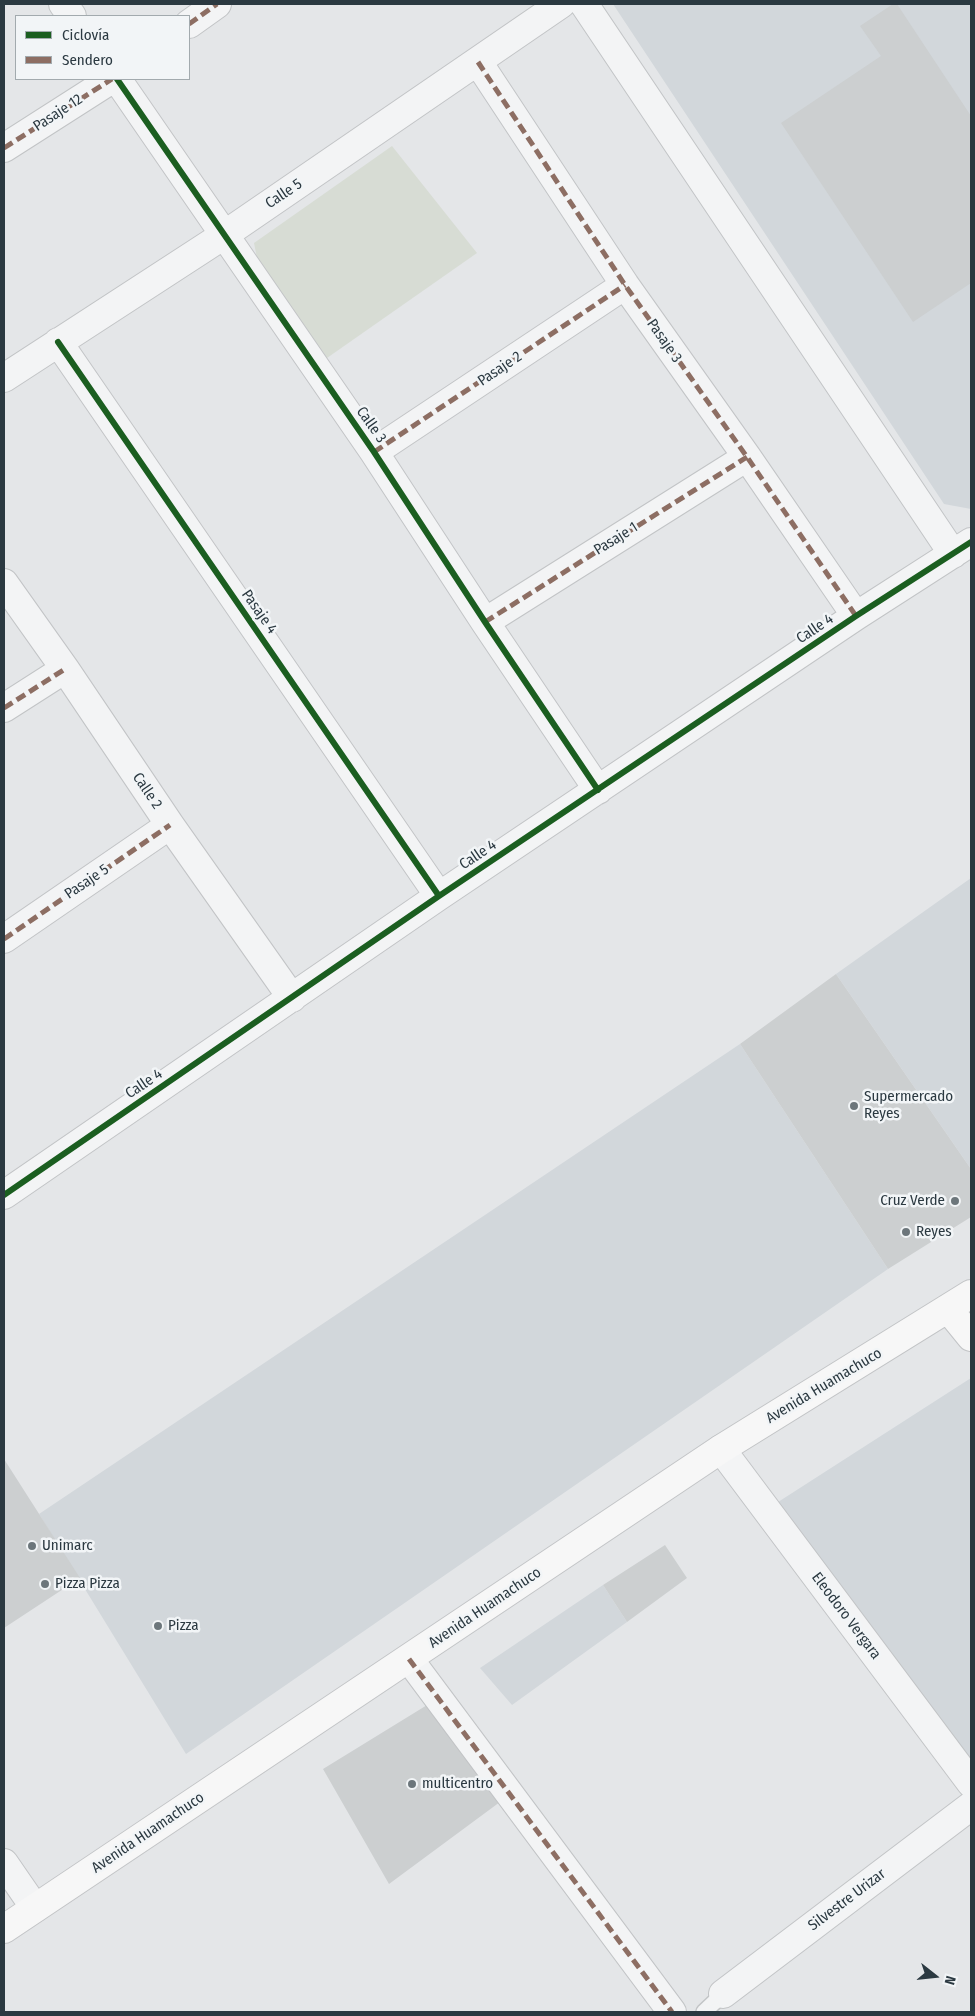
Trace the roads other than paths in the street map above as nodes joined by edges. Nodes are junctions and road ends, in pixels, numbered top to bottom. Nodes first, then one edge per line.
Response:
1 (63, 4) edge
2 (217, 4) edge
3 (560, 4) edge
4 (584, 4) edge
5 (71, 15) edge
6 (190, 23) edge
7 (478, 62) junction
8 (110, 80) edge
9 (118, 80) edge
10 (4, 148) edge
11 (224, 235) junction
12 (625, 285) junction
13 (58, 342) junction
14 (4, 378) edge
15 (374, 452) junction
16 (747, 457) junction
17 (962, 548) edge
18 (4, 583) edge
19 (856, 616) junction
20 (485, 622) junction
21 (66, 669) junction
22 (4, 708) edge
23 (598, 790) junction
24 (170, 825) junction
25 (439, 896) junction
26 (4, 939) edge
27 (292, 998) junction
28 (4, 1195) edge
29 (971, 1294) edge
30 (949, 1310) junction
31 (971, 1337) edge
32 (721, 1449) junction
33 (409, 1659) junction
34 (971, 1784) edge
35 (971, 1806) edge
36 (4, 1862) edge
37 (35, 1908) junction
38 (4, 1929) edge
39 (713, 2003) edge
40 (672, 2012) edge

1 - 5 street
2 - 6 street
3 - 7 street, Calle 5
4 - 17 street
7 - 11 street, Calle 5
7 - 12 street, Pasaje 3
8 - 10 street, Pasaje 12
9 - 11 street, Calle 3
11 - 13 street, Calle 5
11 - 15 street, Calle 3
12 - 15 street, Pasaje 2
12 - 16 street, Pasaje 3
13 - 14 street, Calle 5
13 - 25 street, Pasaje 4
15 - 20 street, Calle 3
16 - 19 street, Pasaje 3
16 - 20 street, Pasaje 1
17 - 19 street, Calle 4
18 - 21 street, Calle 2
19 - 23 street, Calle 4
20 - 23 street, Calle 3
21 - 22 street
21 - 24 street, Calle 2
23 - 25 street, Calle 4
24 - 26 street, Pasaje 5
24 - 27 street, Calle 2
25 - 27 street, Calle 4
27 - 28 street, Calle 4
29 - 30 main road, Avenida Huamachuco
30 - 31 main road
30 - 32 main road, Avenida Huamachuco
32 - 33 main road, Avenida Huamachuco
32 - 34 street, Eleodoro Vergara
33 - 37 main road, Avenida Huamachuco
33 - 40 street
35 - 39 street, Silvestre Urizar
36 - 37 street
37 - 38 main road, Avenida Huamachuco

